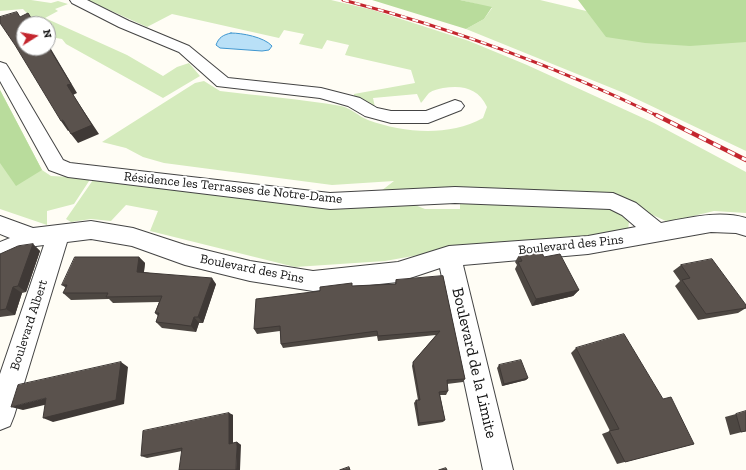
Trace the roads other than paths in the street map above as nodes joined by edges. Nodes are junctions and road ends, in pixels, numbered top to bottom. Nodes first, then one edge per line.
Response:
1 (77, 0) edge
2 (0, 67) edge
3 (455, 106) dead end
4 (0, 225) edge
5 (746, 227) edge
6 (658, 233) junction
7 (59, 234) junction
8 (33, 237) junction
9 (0, 253) edge
10 (449, 256) junction
11 (0, 416) edge
12 (498, 470) edge

1 - 3 street
2 - 6 street, Résidence les Terrasses de Notre-Dame
4 - 8 street
5 - 6 street, Boulevard des Pins
6 - 10 street, Boulevard des Pins
7 - 8 street, Boulevard des Pins
7 - 10 street, Boulevard des Pins
7 - 11 street, Boulevard Albert
8 - 9 street, Boulevard des Pins
10 - 12 street, Boulevard de la Limite

